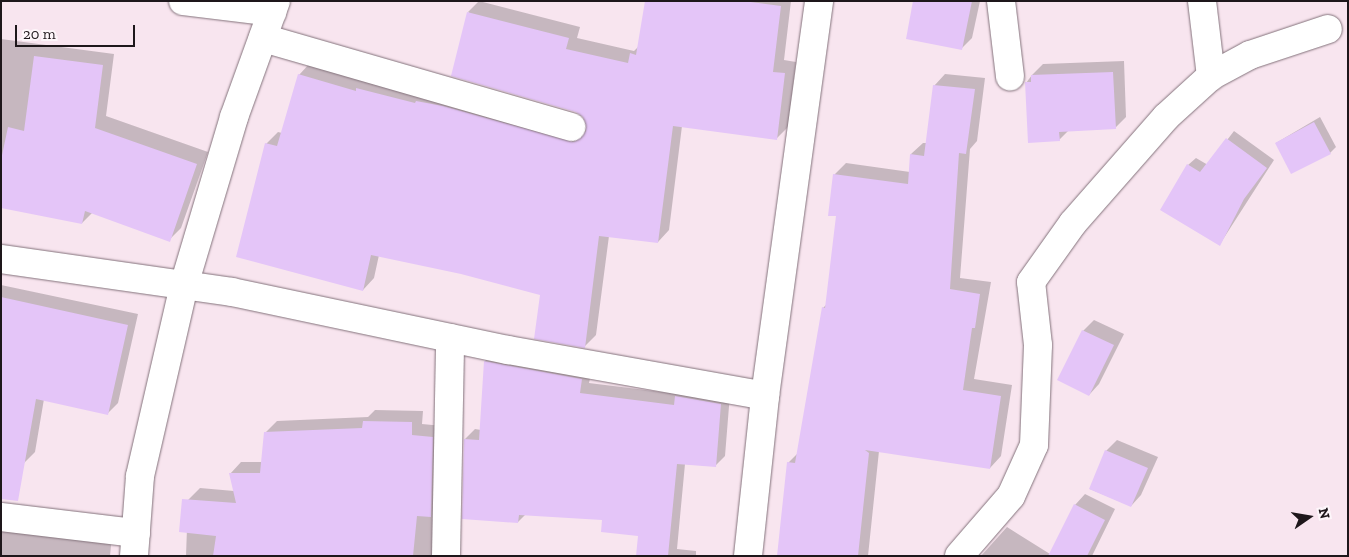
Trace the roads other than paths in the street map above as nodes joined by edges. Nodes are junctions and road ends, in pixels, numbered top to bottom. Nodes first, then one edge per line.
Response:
1 (183, 1) edge
2 (818, 1) edge
3 (1001, 1) edge
4 (1202, 1) edge
5 (274, 6) edge
6 (1328, 29) dead end
7 (263, 38) junction
8 (1010, 76) dead end
9 (1211, 76) junction
10 (571, 127) dead end
11 (1, 259) edge
12 (184, 285) junction
13 (450, 338) junction
14 (765, 396) junction
15 (1, 517) edge
16 (135, 544) edge
17 (446, 556) edge
18 (748, 556) edge
19 (959, 556) edge

1 - 5 street
2 - 14 street
3 - 8 street
4 - 9 street
5 - 7 street
6 - 9 street
7 - 10 street
7 - 12 street
9 - 19 street
11 - 12 street
12 - 13 street
12 - 16 street
13 - 14 street
13 - 17 street
14 - 18 street
15 - 16 street

